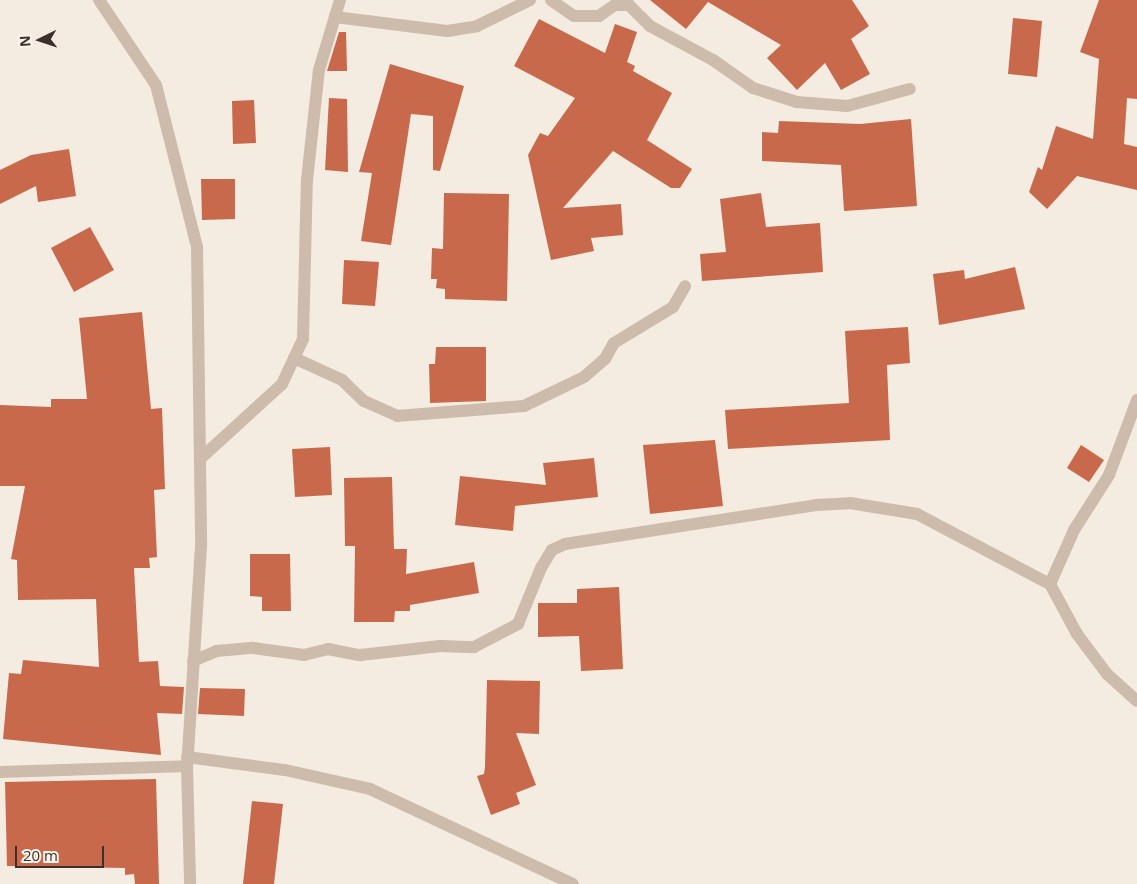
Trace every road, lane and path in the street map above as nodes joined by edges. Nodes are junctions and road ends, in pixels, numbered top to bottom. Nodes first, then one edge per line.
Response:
1 (99, 0) edge
2 (336, 0) edge
3 (530, 0) edge
4 (550, 0) edge
5 (335, 17) junction
6 (910, 89) dead end
7 (685, 286) dead end
8 (294, 358) junction
9 (1137, 400) edge
10 (201, 458) junction
11 (1050, 584) junction
12 (193, 661) junction
13 (1137, 700) edge
14 (187, 761) junction
15 (0, 772) edge
16 (190, 884) edge
17 (573, 884) edge

1 - 10 street
2 - 5 street
3 - 5 street
4 - 6 street
5 - 8 street
7 - 8 street
8 - 10 street
9 - 11 street
10 - 12 street
11 - 12 street
11 - 13 street
12 - 14 street
14 - 15 street
14 - 16 street
14 - 17 street

